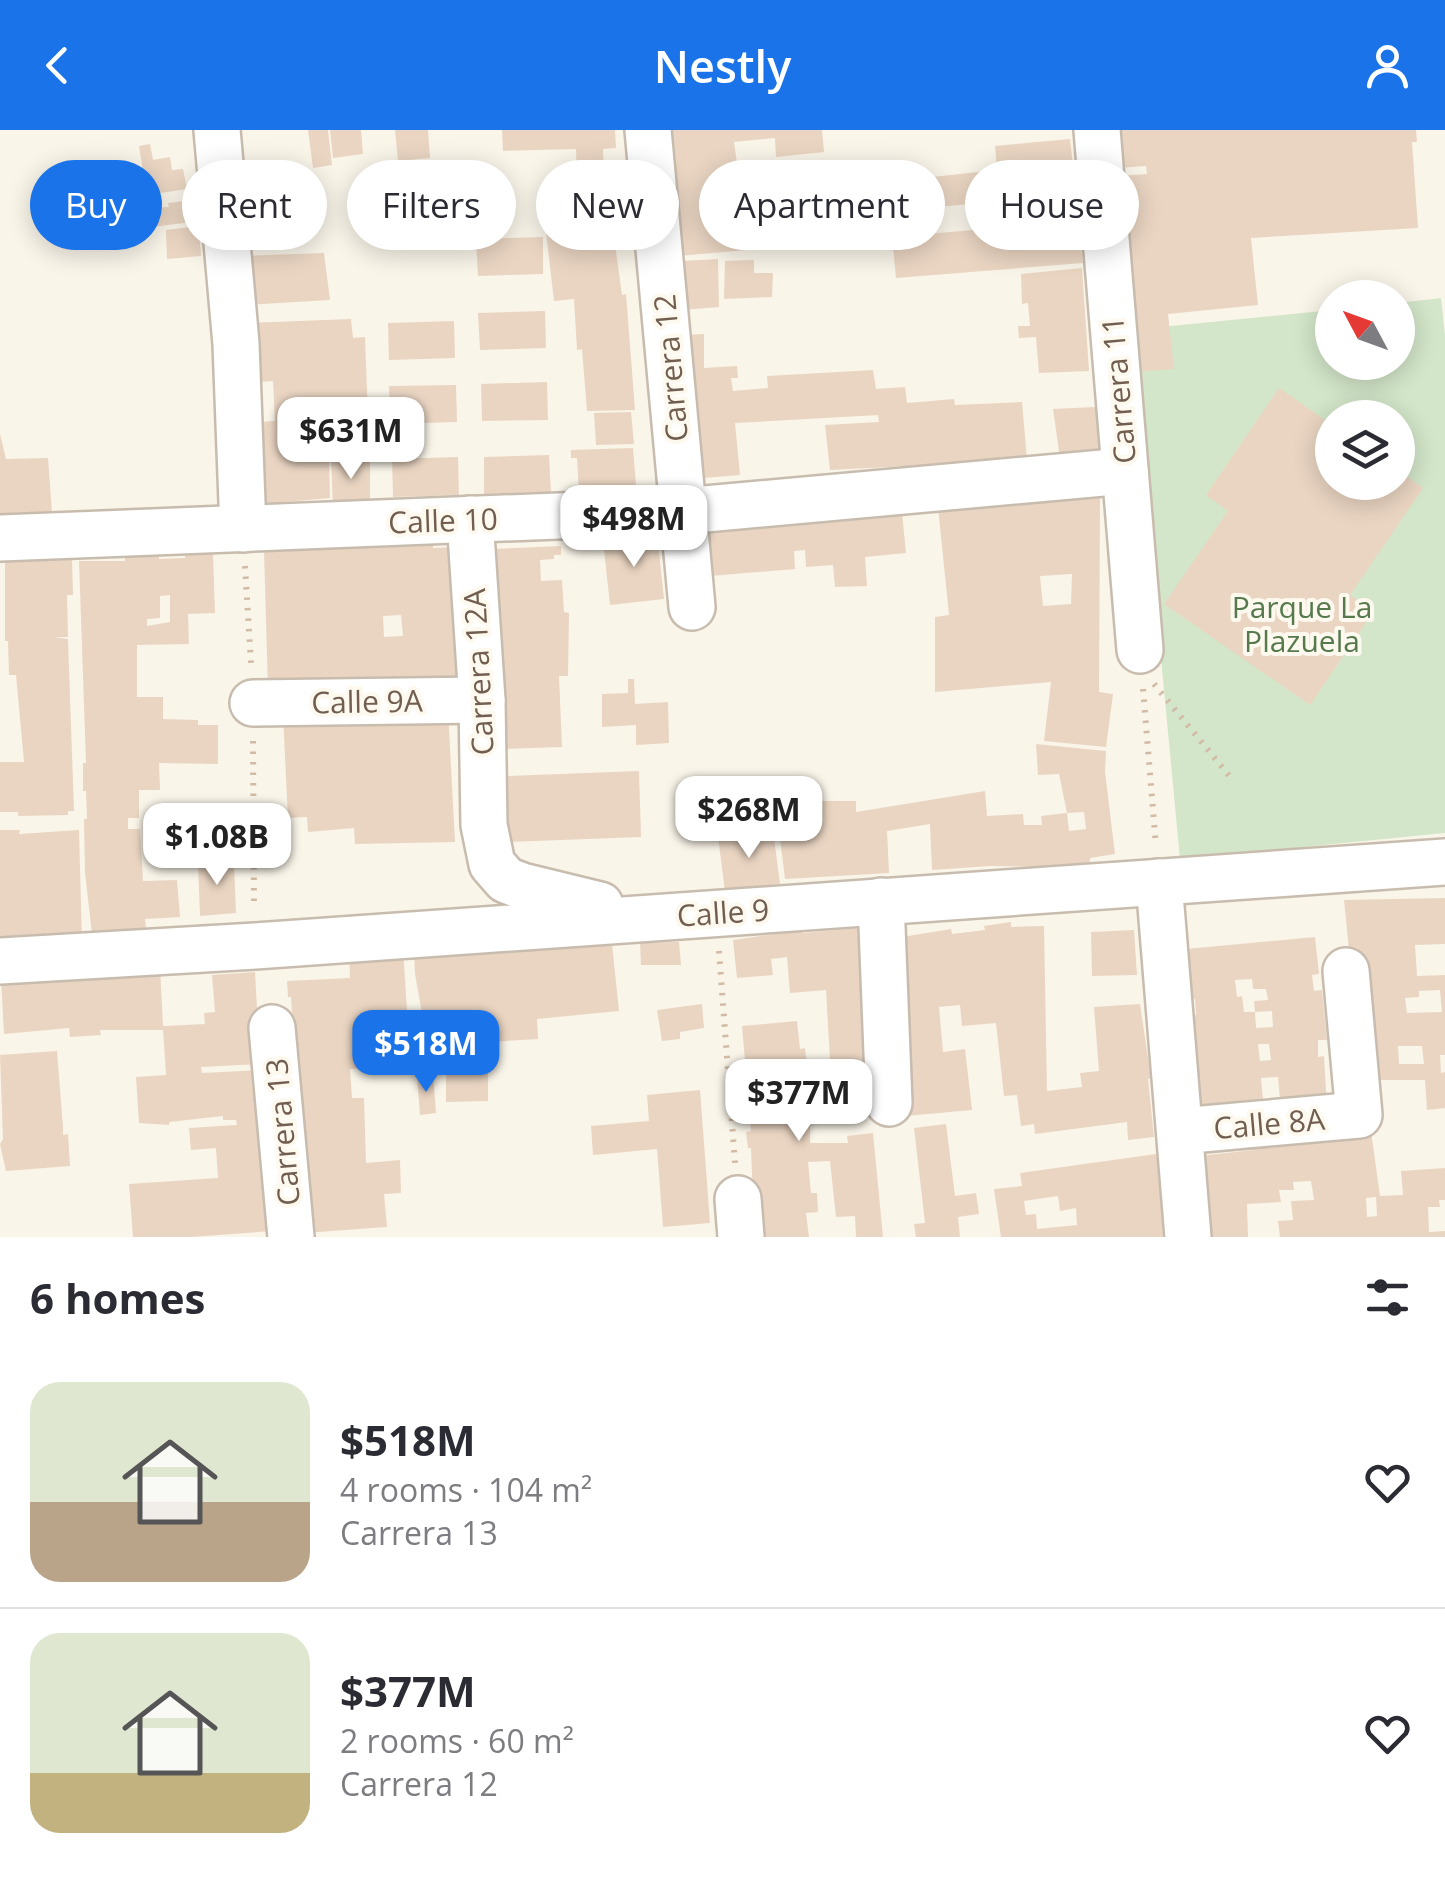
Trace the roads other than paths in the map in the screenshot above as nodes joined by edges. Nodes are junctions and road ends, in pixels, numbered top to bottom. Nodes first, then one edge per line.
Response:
1 (216, 130) edge
2 (648, 130) edge
3 (1097, 130) edge
4 (1125, 470) junction
5 (683, 511) junction
6 (470, 519) junction
7 (243, 528) junction
8 (0, 538) edge
9 (692, 607) dead end
10 (1140, 650) road end
11 (482, 700) junction
12 (253, 703) dead end
13 (1445, 862) edge
14 (1159, 882) junction
15 (881, 901) junction
16 (635, 918) junction
17 (0, 961) edge
18 (1346, 971) dead end
19 (272, 1028) dead end
20 (889, 1103) dead end
21 (1180, 1131) junction
22 (292, 1237) edge
23 (1188, 1237) edge

1 - 7 street
2 - 5 street, Carrera 12
3 - 4 street, Carrera 11
4 - 5 street, Calle 10
4 - 10 street, Carrera 11
5 - 6 street, Calle 10
5 - 9 street, Carrera 12
6 - 7 street, Calle 10
6 - 11 street, Carrera 12A
7 - 8 street, Calle 10
11 - 12 street, Calle 9A
11 - 16 street, Carrera 12A
13 - 14 street, Calle 9
14 - 15 street, Calle 9
14 - 21 street
15 - 16 street, Calle 9
15 - 20 street
16 - 17 street, Calle 9
18 - 21 street, Calle 8A
19 - 22 street, Carrera 13
21 - 23 street

